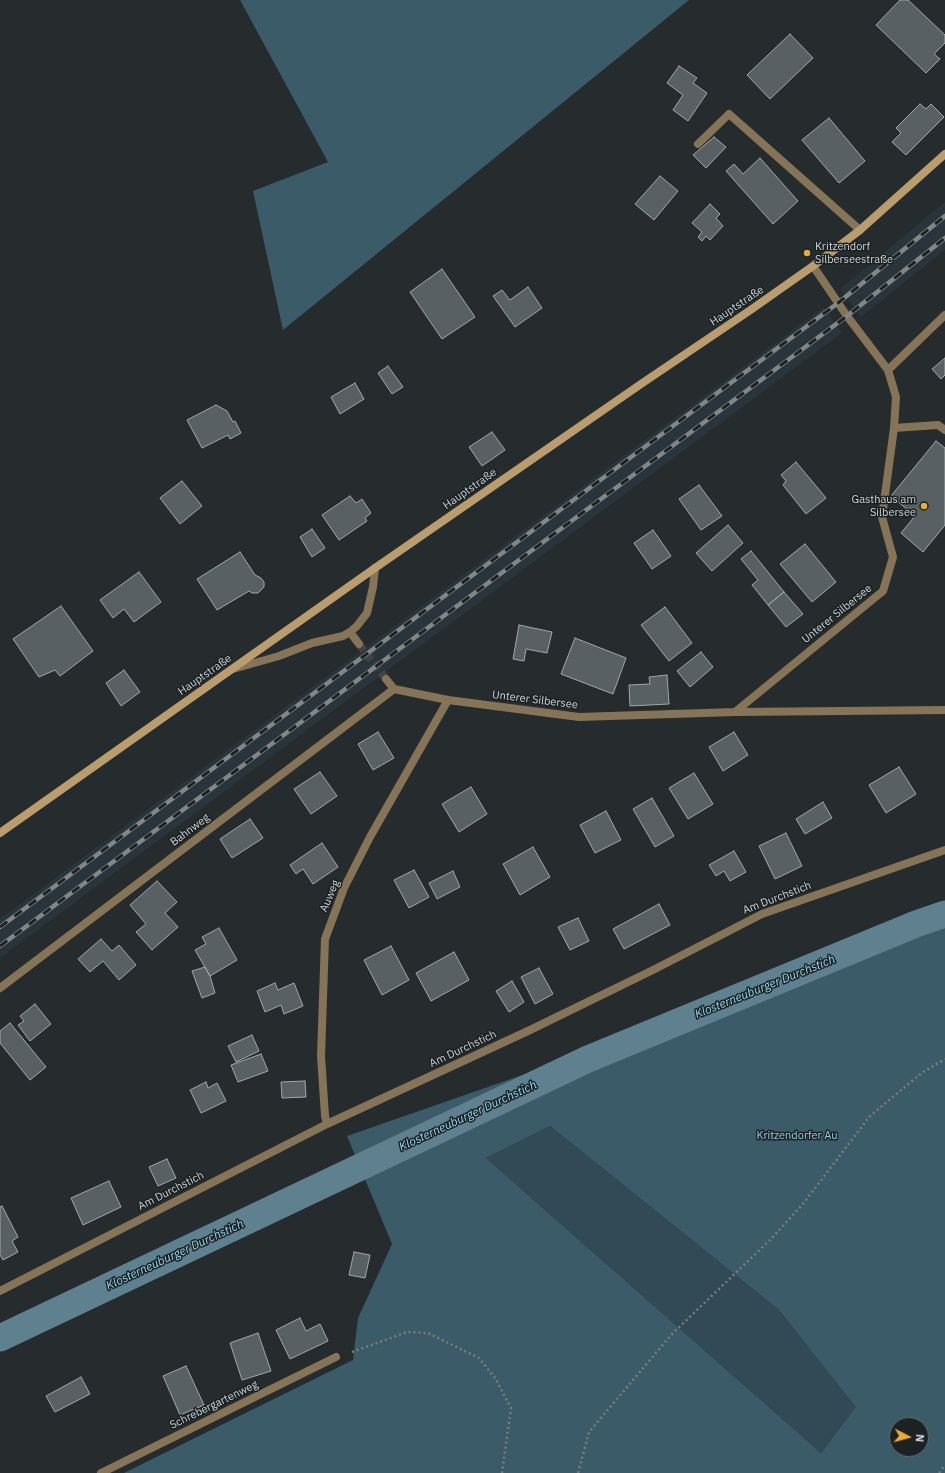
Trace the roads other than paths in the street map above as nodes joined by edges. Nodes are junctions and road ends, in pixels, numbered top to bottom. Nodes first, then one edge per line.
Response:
1 (698, 144) dead end
2 (945, 154) edge
3 (860, 230) junction
4 (813, 266) junction
5 (945, 315) edge
6 (888, 370) junction
7 (894, 428) junction
8 (945, 430) edge
9 (375, 568) junction
10 (350, 632) junction
11 (359, 644) tunnel mouth
12 (233, 669) junction
13 (386, 679) tunnel mouth
14 (394, 690) junction
15 (448, 700) junction
16 (945, 710) edge
17 (735, 712) junction
18 (0, 833) edge
19 (945, 850) edge
20 (0, 988) edge
21 (327, 1124) junction
22 (0, 1291) edge
23 (336, 1358) road end
24 (101, 1473) edge

1 - 3 street
2 - 3 main road, Hauptstraße
3 - 4 main road, Hauptstraße
4 - 6 street, Unterer Silbersee
4 - 9 main road, Hauptstraße
5 - 6 street
6 - 7 street, Unterer Silbersee
7 - 8 street
7 - 17 street, Unterer Silbersee
9 - 10 street
9 - 12 main road, Hauptstraße
10 - 11 street
10 - 12 street
12 - 18 main road, Hauptstraße
13 - 14 street
14 - 15 street, Unterer Silbersee
14 - 20 street, Bahnweg
15 - 17 street, Unterer Silbersee
15 - 21 street, Auweg
16 - 17 street, Unterer Silbersee
19 - 21 street, Am Durchstich
21 - 22 street, Am Durchstich
23 - 24 street, Schrebergartenweg

